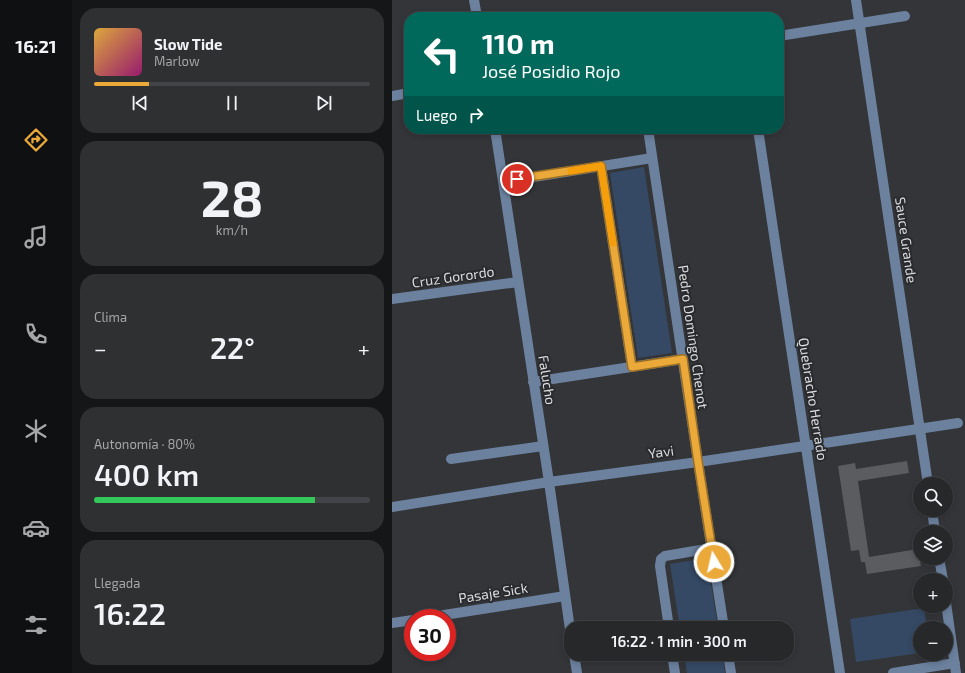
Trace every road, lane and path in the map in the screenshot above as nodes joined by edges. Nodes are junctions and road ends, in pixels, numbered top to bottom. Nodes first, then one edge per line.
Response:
1 (474, 0) edge
2 (856, 0) edge
3 (476, 12) edge
4 (905, 16) dead end
5 (860, 23) junction
6 (784, 35) edge
7 (404, 94) edge
8 (392, 96) edge
9 (496, 134) edge
10 (649, 134) edge
11 (759, 134) edge
12 (652, 158) junction
13 (601, 166) junction
14 (503, 182) junction
15 (518, 282) junction
16 (392, 299) edge
17 (683, 359) junction
18 (632, 367) junction
19 (533, 382) junction
20 (958, 423) dead end
21 (920, 428) junction
22 (806, 445) junction
23 (543, 446) junction
24 (451, 459) dead end
25 (698, 462) junction
26 (927, 477) edge
27 (548, 482) junction
28 (392, 507) edge
29 (712, 548) junction
30 (565, 596) junction
31 (456, 613) edge
32 (948, 613) edge
33 (404, 621) edge
34 (569, 621) edge
35 (667, 621) edge
36 (723, 621) edge
37 (392, 623) edge
38 (575, 661) edge
39 (673, 661) edge
40 (729, 661) edge
41 (956, 668) edge
42 (577, 673) edge
43 (675, 673) edge
44 (731, 673) edge
45 (840, 673) edge
46 (893, 673) edge

1 - 3 street
2 - 5 street, Sauce Grande
4 - 5 street
5 - 6 street
5 - 21 street, Sauce Grande
7 - 8 street
9 - 14 street, Falucho
10 - 12 street, Pedro Domingo Chenot
11 - 22 street, Quebracho Herrado
12 - 13 street
12 - 17 street, Pedro Domingo Chenot
13 - 14 street
13 - 18 street
14 - 15 street, Falucho
15 - 16 street, Cruz Gorordo
15 - 19 street, Falucho
17 - 18 street
17 - 25 street, Pedro Domingo Chenot
18 - 19 street
19 - 23 street, Falucho
20 - 21 street, Yavi
21 - 22 street, Yavi
21 - 26 street, Sauce Grande
22 - 25 street, Yavi
22 - 45 street, Quebracho Herrado
23 - 24 street
23 - 27 street, Falucho
25 - 27 street, Yavi
25 - 29 street, Pedro Domingo Chenot
27 - 28 street, Yavi
27 - 30 street, Falucho
29 - 35 street
29 - 36 street, Pedro Domingo Chenot
30 - 31 street, Pasaje Sick
30 - 34 street, Falucho
32 - 41 street
33 - 37 street
38 - 42 street
39 - 43 street
40 - 44 street
41 - 46 street

